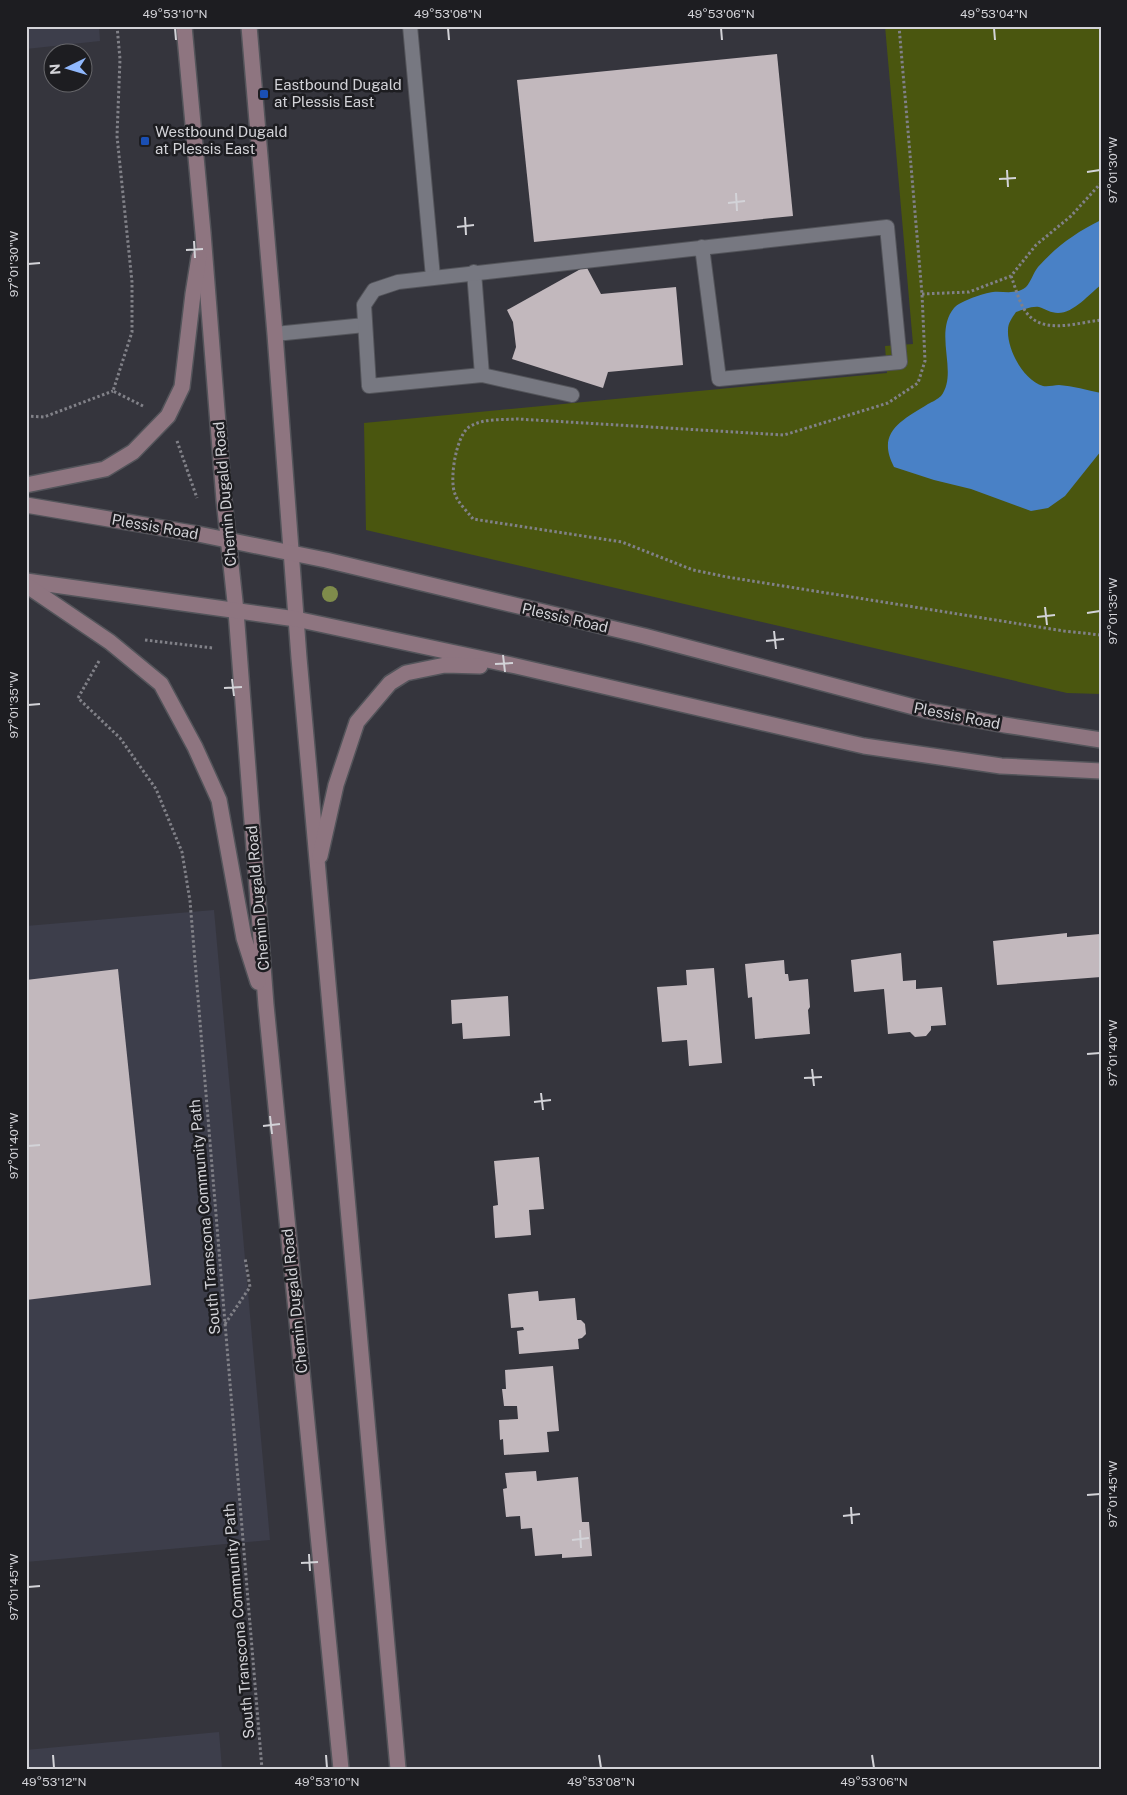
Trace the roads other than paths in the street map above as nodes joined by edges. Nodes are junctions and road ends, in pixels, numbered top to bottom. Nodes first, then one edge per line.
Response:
1 (184, 26) edge
2 (249, 26) edge
3 (410, 26) edge
4 (203, 233) junction
5 (702, 248) junction
6 (474, 272) junction
7 (433, 277) junction
8 (366, 325) junction
9 (275, 334) junction
10 (482, 375) junction
11 (572, 395) dead end
12 (26, 485) edge
13 (26, 505) edge
14 (230, 541) junction
15 (293, 554) junction
16 (26, 581) edge
17 (26, 585) edge
18 (236, 611) junction
19 (296, 619) junction
20 (516, 666) junction
21 (1101, 740) edge
22 (1101, 772) edge
23 (317, 870) junction
24 (266, 1006) junction
25 (341, 1769) edge
26 (398, 1769) edge

1 - 4 main road, Chemin Dugald Road
2 - 9 main road
3 - 7 lane
4 - 12 main road
4 - 14 main road, Chemin Dugald Road
5 - 5 lane
5 - 6 lane
6 - 7 lane
6 - 10 lane
7 - 8 lane
8 - 9 lane
8 - 10 lane
9 - 15 main road
10 - 11 lane
13 - 14 main road, Plessis Road
14 - 15 main road, Plessis Road
14 - 18 main road, Chemin Dugald Road
15 - 19 main road
15 - 21 main road, Plessis Road
16 - 18 main road
17 - 24 main road
18 - 19 main road
18 - 24 main road, Chemin Dugald Road
19 - 20 main road
19 - 23 main road
20 - 22 main road
20 - 23 main road
23 - 26 main road
24 - 25 main road, Chemin Dugald Road

